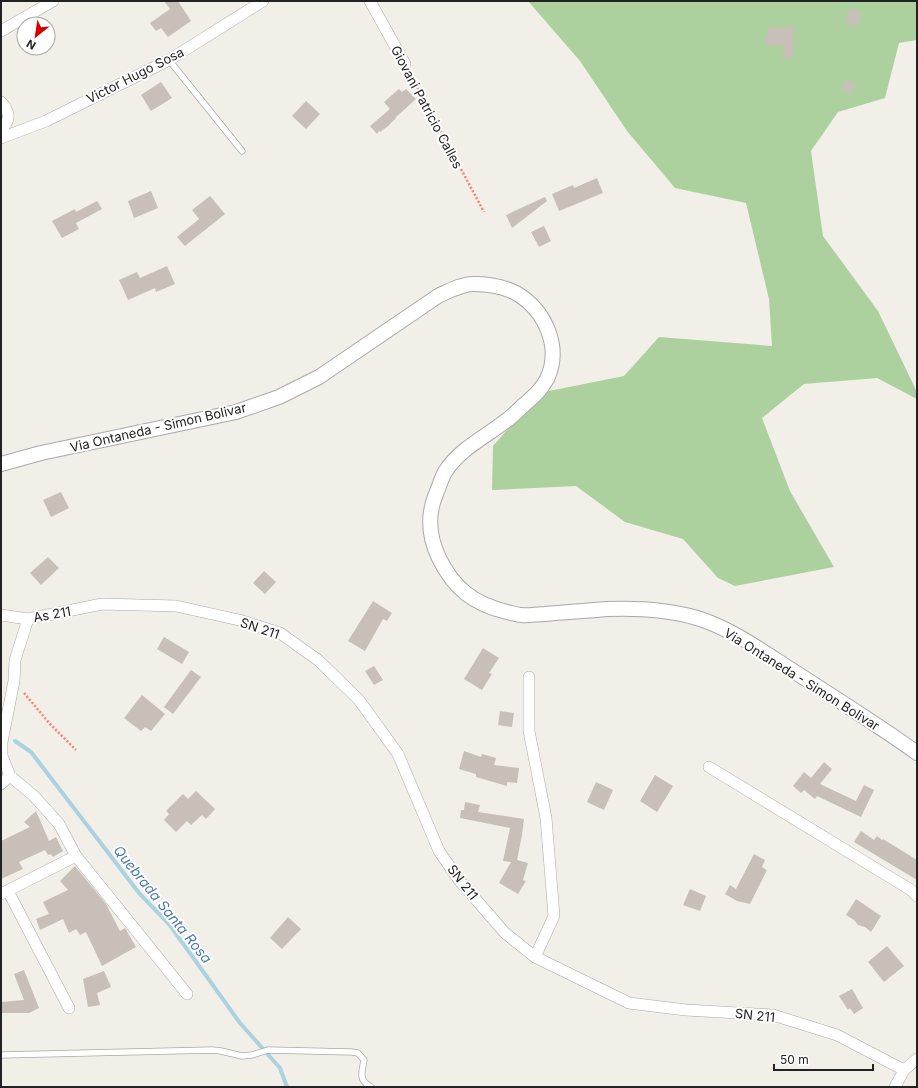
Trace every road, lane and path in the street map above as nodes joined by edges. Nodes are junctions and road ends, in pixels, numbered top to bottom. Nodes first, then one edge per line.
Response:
1 (53, 1) edge
2 (263, 1) edge
3 (370, 1) edge
4 (1, 31) edge
5 (170, 60) junction
6 (405, 64) joint
7 (1, 102) edge
8 (1, 129) edge
9 (1, 138) edge
10 (242, 152) dead end
11 (484, 212) dead end
12 (1, 464) edge
13 (102, 604) joint
14 (1, 615) edge
15 (28, 619) junction
16 (529, 677) dead end
17 (22, 691) dead end
18 (76, 750) dead end
19 (917, 753) edge
20 (708, 767) dead end
21 (10, 776) junction
22 (1, 784) edge
23 (76, 856) junction
24 (4, 893) edge
25 (917, 896) edge
26 (535, 957) junction
27 (187, 994) dead end
28 (69, 1008) dead end
29 (1, 1055) edge
30 (917, 1059) edge
31 (904, 1070) junction
32 (371, 1087) edge
33 (895, 1087) edge

1 - 4 street
2 - 5 street, Victor Hugo Sosa
3 - 6 street, Giovani Patricio Calles
5 - 9 street, Victor Hugo Sosa
5 - 10 lane
6 - 11 path, Giovani Patricio Calles
7 - 8 street
12 - 19 street, Via Ontaneda - Simon Bolivar
13 - 15 street, As 211
13 - 26 street, SN 211
14 - 15 street, As 211
15 - 21 street
16 - 26 street
17 - 18 path
20 - 25 street
21 - 22 street
21 - 23 street
23 - 24 street
23 - 27 street
24 - 28 street
26 - 31 street, SN 211
29 - 32 lane
30 - 31 street
31 - 33 street

